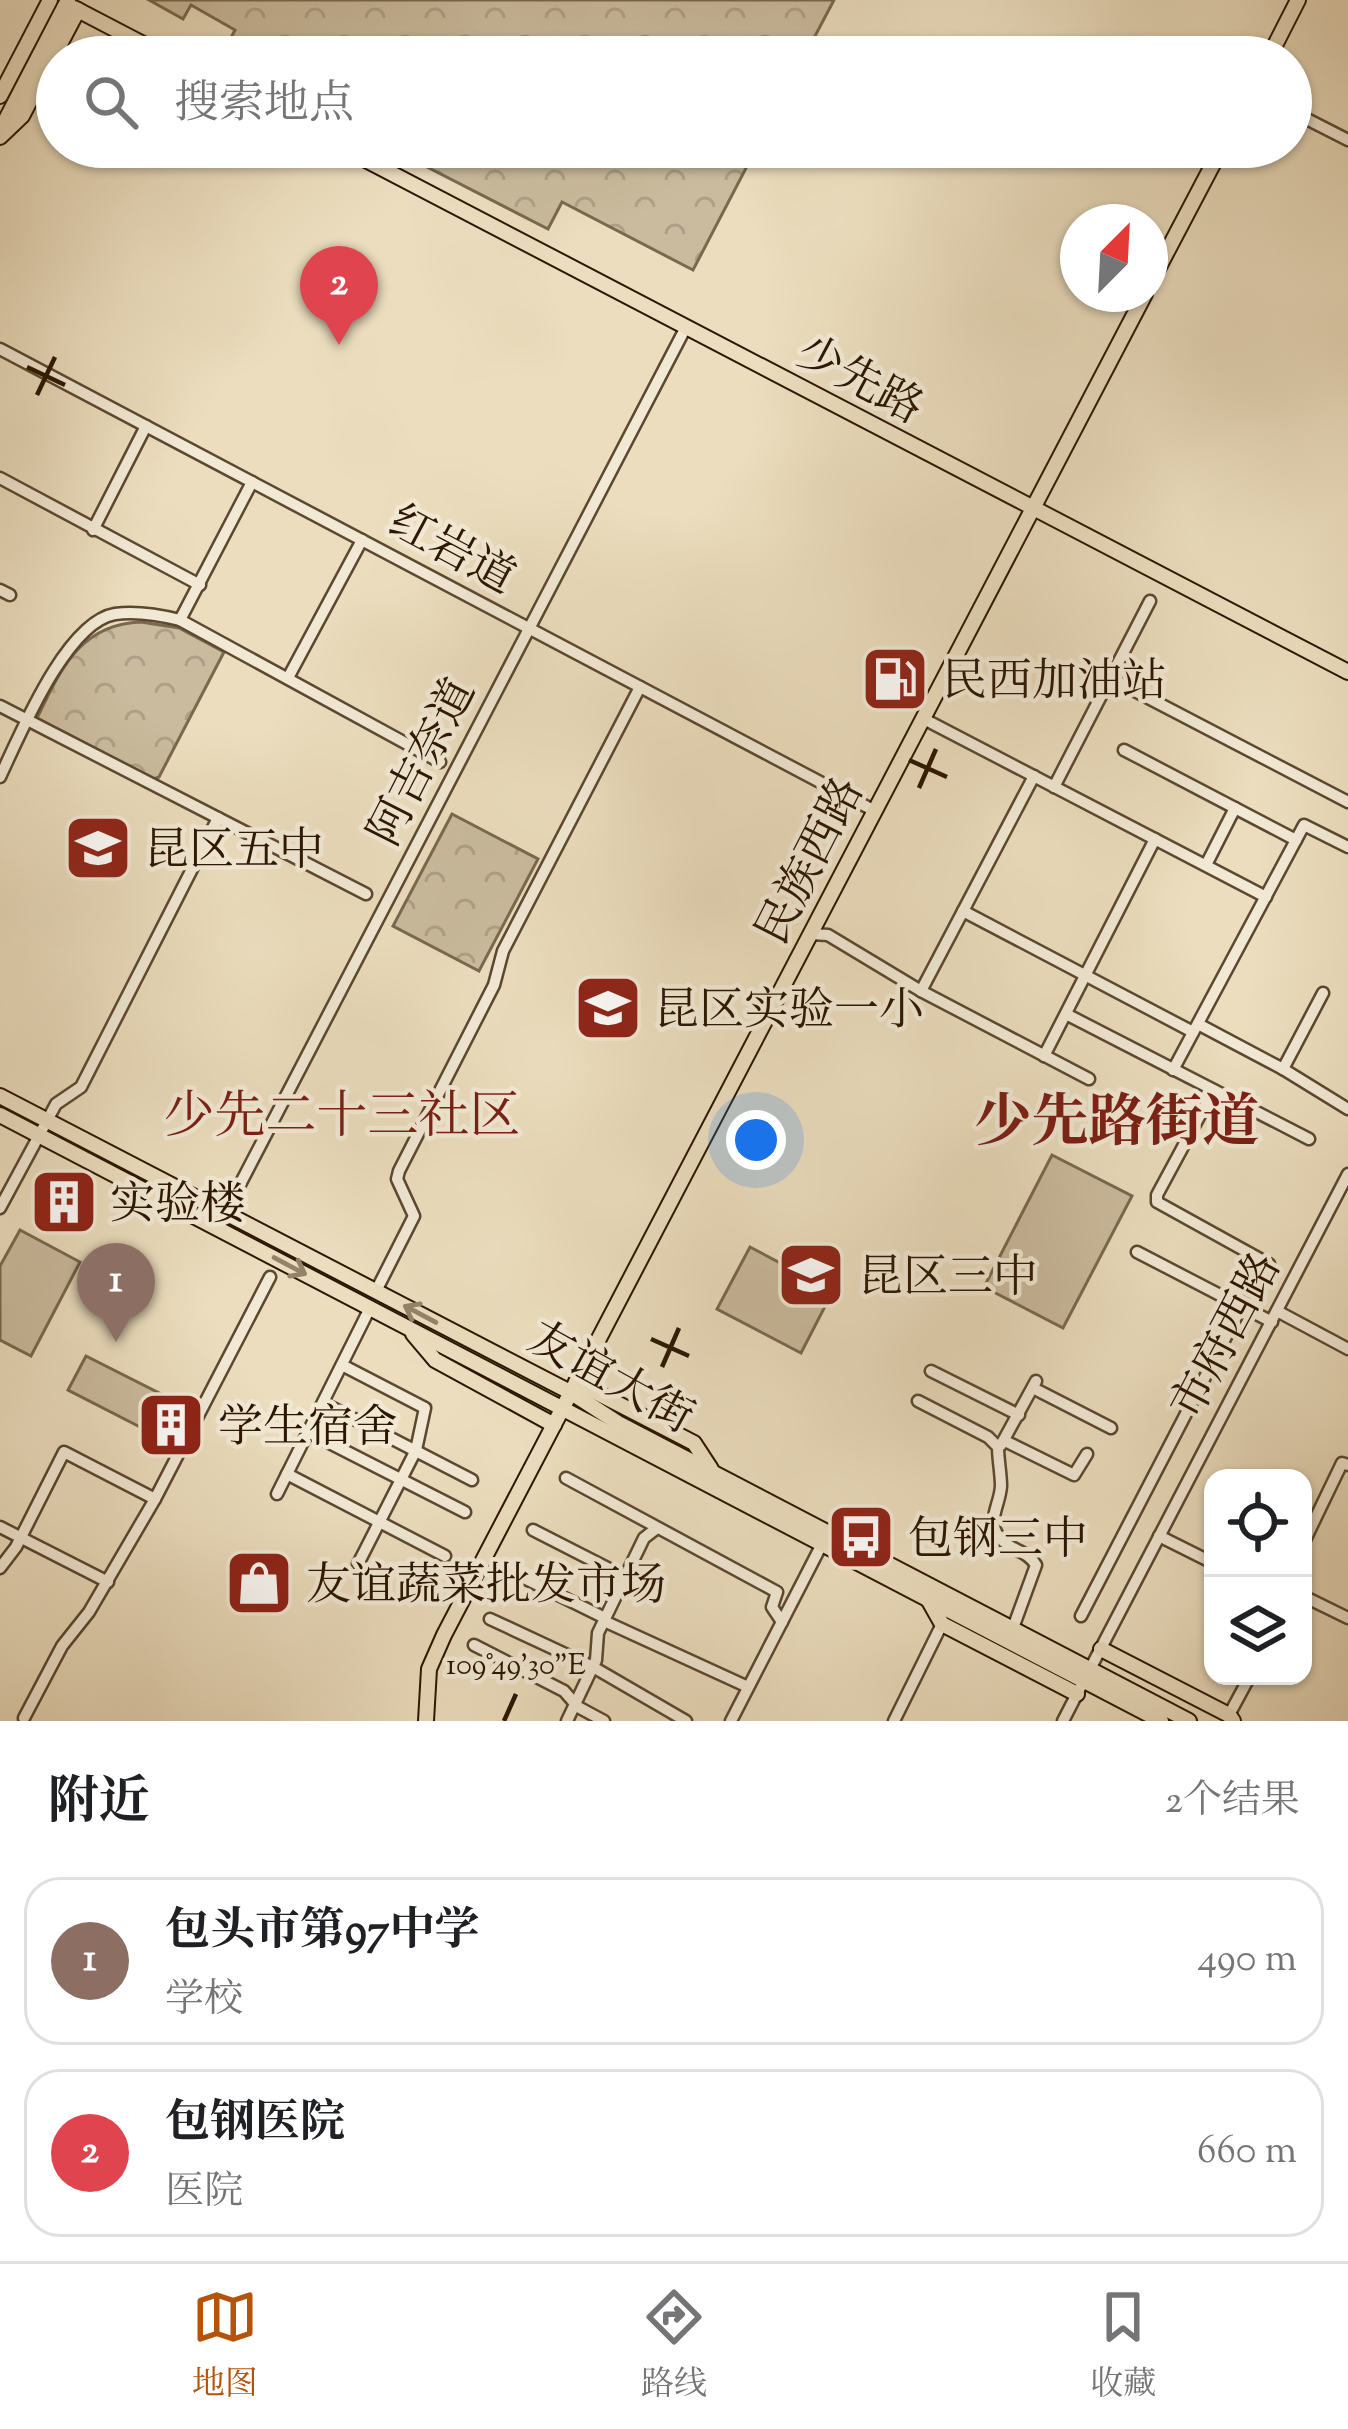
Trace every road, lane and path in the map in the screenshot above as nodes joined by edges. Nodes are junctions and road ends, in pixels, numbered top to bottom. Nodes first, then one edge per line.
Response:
1 (1298, 0) edge
2 (64, 3) edge
3 (41, 36) edge
4 (48, 36) edge
5 (128, 36) edge
6 (1280, 36) edge
7 (36, 44) edge
8 (36, 60) edge
9 (0, 96) edge
10 (1312, 122) edge
11 (0, 134) edge
12 (1348, 140) edge
13 (381, 168) edge
14 (1211, 168) edge
15 (1168, 250) edge
16 (1136, 312) edge
17 (686, 327) junction
18 (0, 349) edge
19 (146, 426) junction
20 (0, 478) edge
21 (252, 482) junction
22 (1033, 508) junction
23 (93, 530) junction
24 (362, 540) junction
25 (200, 585) junction
26 (1150, 601) dead end
27 (180, 620) junction
28 (529, 628) junction
29 (1348, 672) edge
30 (289, 676) junction
31 (1110, 678) junction
32 (640, 687) junction
33 (0, 706) edge
34 (922, 718) junction
35 (27, 720) junction
36 (1124, 750) dead end
37 (440, 762) dead end
38 (1034, 776) junction
39 (0, 777) edge
40 (1054, 787) junction
41 (1348, 802) edge
42 (1235, 808) junction
43 (873, 810) junction
44 (218, 818) junction
45 (1155, 839) junction
46 (1296, 840) junction
47 (1348, 847) edge
48 (1206, 866) junction
49 (366, 894) dead end
50 (1266, 897) junction
51 (963, 911) junction
52 (811, 934) junction
53 (1085, 975) junction
54 (921, 991) junction
55 (1323, 992) dead end
56 (1066, 1014) junction
57 (1196, 1028) junction
58 (1044, 1056) junction
59 (1283, 1069) junction
60 (1173, 1070) junction
61 (1089, 1079) dead end
62 (1213, 1090) junction
63 (0, 1096) edge
64 (1348, 1109) edge
65 (0, 1115) edge
66 (42, 1127) junction
67 (1309, 1139) dead end
68 (1348, 1174) edge
69 (0, 1208) edge
70 (221, 1220) junction
71 (1138, 1252) dead end
72 (1269, 1264) dead end
73 (270, 1277) dead end
74 (376, 1292) junction
75 (1242, 1304) junction
76 (370, 1308) junction
77 (1274, 1317) junction
78 (407, 1327) junction
79 (1348, 1349) edge
80 (342, 1365) junction
81 (524, 1368) junction
82 (931, 1371) dead end
83 (515, 1384) junction
84 (573, 1387) junction
85 (918, 1401) dead end
86 (323, 1402) junction
87 (562, 1408) junction
88 (1019, 1415) junction
89 (554, 1425) junction
90 (1111, 1428) dead end
91 (615, 1429) junction
92 (308, 1432) junction
93 (1002, 1444) junction
94 (416, 1450) junction
95 (1088, 1454) dead end
96 (1348, 1465) edge
97 (712, 1471) junction
98 (287, 1474) junction
99 (566, 1478) dead end
100 (400, 1480) junction
101 (472, 1480) dead end
102 (277, 1494) dead end
103 (155, 1499) junction
104 (465, 1512) dead end
105 (379, 1522) junction
106 (1312, 1525) edge
107 (0, 1527) edge
108 (657, 1528) junction
109 (532, 1529) dead end
110 (1160, 1536) junction
111 (21, 1538) junction
112 (822, 1544) junction
113 (446, 1556) dead end
114 (1204, 1558) edge
115 (358, 1564) dead end
116 (0, 1568) edge
117 (625, 1577) junction
118 (524, 1578) dead end
119 (108, 1582) junction
120 (1312, 1600) edge
121 (929, 1601) junction
122 (1081, 1616) dead end
123 (1348, 1618) edge
124 (490, 1619) dead end
125 (604, 1619) junction
126 (782, 1622) junction
127 (942, 1624) junction
128 (1013, 1628) junction
129 (474, 1645) dead end
130 (1101, 1648) junction
131 (593, 1667) junction
132 (1083, 1682) junction
133 (1246, 1685) edge
134 (748, 1688) junction
135 (576, 1705) junction
136 (24, 1718) dead end
137 (1231, 1718) edge
138 (426, 1721) edge
139 (567, 1721) edge
140 (604, 1721) edge
141 (686, 1721) edge
142 (731, 1721) edge
143 (894, 1721) edge
144 (1063, 1721) edge
145 (1161, 1721) edge
146 (1189, 1721) edge

1 - 6 main road
2 - 3 main road
2 - 4 main road
2 - 5 main road
7 - 9 main road
8 - 11 main road
10 - 12 street
13 - 17 main road, 少先路
14 - 15 main road
16 - 22 main road, 民族西路
17 - 22 main road, 少先路
17 - 28 street, 阿吉奈道
18 - 19 street, 红岩道
19 - 21 street, 红岩道
19 - 23 street
20 - 23 street
21 - 24 street, 红岩道
21 - 25 street
22 - 29 main road, 少先路
22 - 34 main road, 民族西路
23 - 25 street
24 - 28 street, 红岩道
24 - 30 street
25 - 27 street
26 - 31 street
27 - 30 street
27 - 35 street
28 - 32 street, 红岩道
28 - 70 street, 阿吉奈道
30 - 37 street
31 - 40 street
31 - 41 street
32 - 43 street, 红岩道
32 - 74 street
33 - 35 street
34 - 38 street
34 - 43 main road, 民族西路
35 - 39 street
35 - 44 street
36 - 42 street
38 - 40 street
38 - 51 street
40 - 45 street
42 - 46 street
42 - 48 street
43 - 52 main road, 民族西路
44 - 49 street
44 - 66 street
45 - 48 street
45 - 53 street
46 - 47 street
46 - 50 street
48 - 50 street
50 - 57 street
51 - 53 street
51 - 54 street
52 - 54 street
52 - 84 main road, 民族西路
53 - 56 street
53 - 57 street
54 - 58 street
55 - 59 street
56 - 58 street
56 - 60 street
57 - 59 street
57 - 60 street
58 - 61 street
59 - 64 street
60 - 62 street
62 - 67 street
62 - 72 street
63 - 66 main road, 友谊大街
65 - 66 main road, 友谊大街
66 - 69 street
66 - 70 main road, 友谊大街
68 - 77 street, 市府西路
70 - 74 main road, 友谊大街
70 -> 76 main road, 友谊大街
71 - 75 street
73 - 103 street
81 -> 74 main road, 友谊大街
75 - 77 street
75 - 122 street
76 - 78 main road, 友谊大街
76 - 80 street
77 - 79 street
77 - 110 street, 市府西路
78 - 83 main road, 友谊大街
78 - 89 main road
80 - 86 street
80 - 94 street
81 - 83 main road
81 - 84 main road, 友谊大街
82 - 88 street
83 - 87 main road, 友谊大街
84 - 87 main road, 民族西路
84 - 91 main road, 友谊大街
84 - 97 main road
85 - 93 street
86 - 92 street
86 - 94 street
87 - 89 main road, 民族西路
87 - 91 main road, 友谊大街
88 - 90 street
88 - 93 street
89 - 138 main road, 民族西路
91 - 97 main road, 友谊大街
91 - 112 main road, 友谊大街
92 - 98 street
92 - 100 street
93 - 95 street
93 - 128 street
94 - 100 street
94 - 101 street
96 - 106 street
97 - 128 main road, 友谊大街
98 - 102 street
98 - 105 street
99 - 108 street
100 - 104 street
100 - 105 street
103 - 111 street
103 - 119 street
105 - 113 street
105 - 115 street
107 - 111 street
108 - 117 street
108 - 126 street
109 - 117 street
110 - 114 street
110 - 130 street, 市府西路
111 - 116 street
111 - 119 street
112 - 121 main road, 友谊大街
112 - 126 street
117 - 125 street
118 - 125 street
119 - 136 street
120 - 123 street
121 - 127 main road
121 - 132 main road, 友谊大街
124 - 131 street
125 - 131 street
125 - 134 street
126 - 134 street
127 - 132 main road
127 - 143 street
128 - 132 main road, 友谊大街
129 - 135 street
130 - 132 street, 市府西路
130 - 137 main road
131 - 135 street
131 - 141 street
132 - 144 street, 市府西路
132 - 145 main road, 友谊大街
132 - 146 main road, 友谊大街
133 - 137 street
134 - 142 street
135 - 139 street
135 - 140 street

